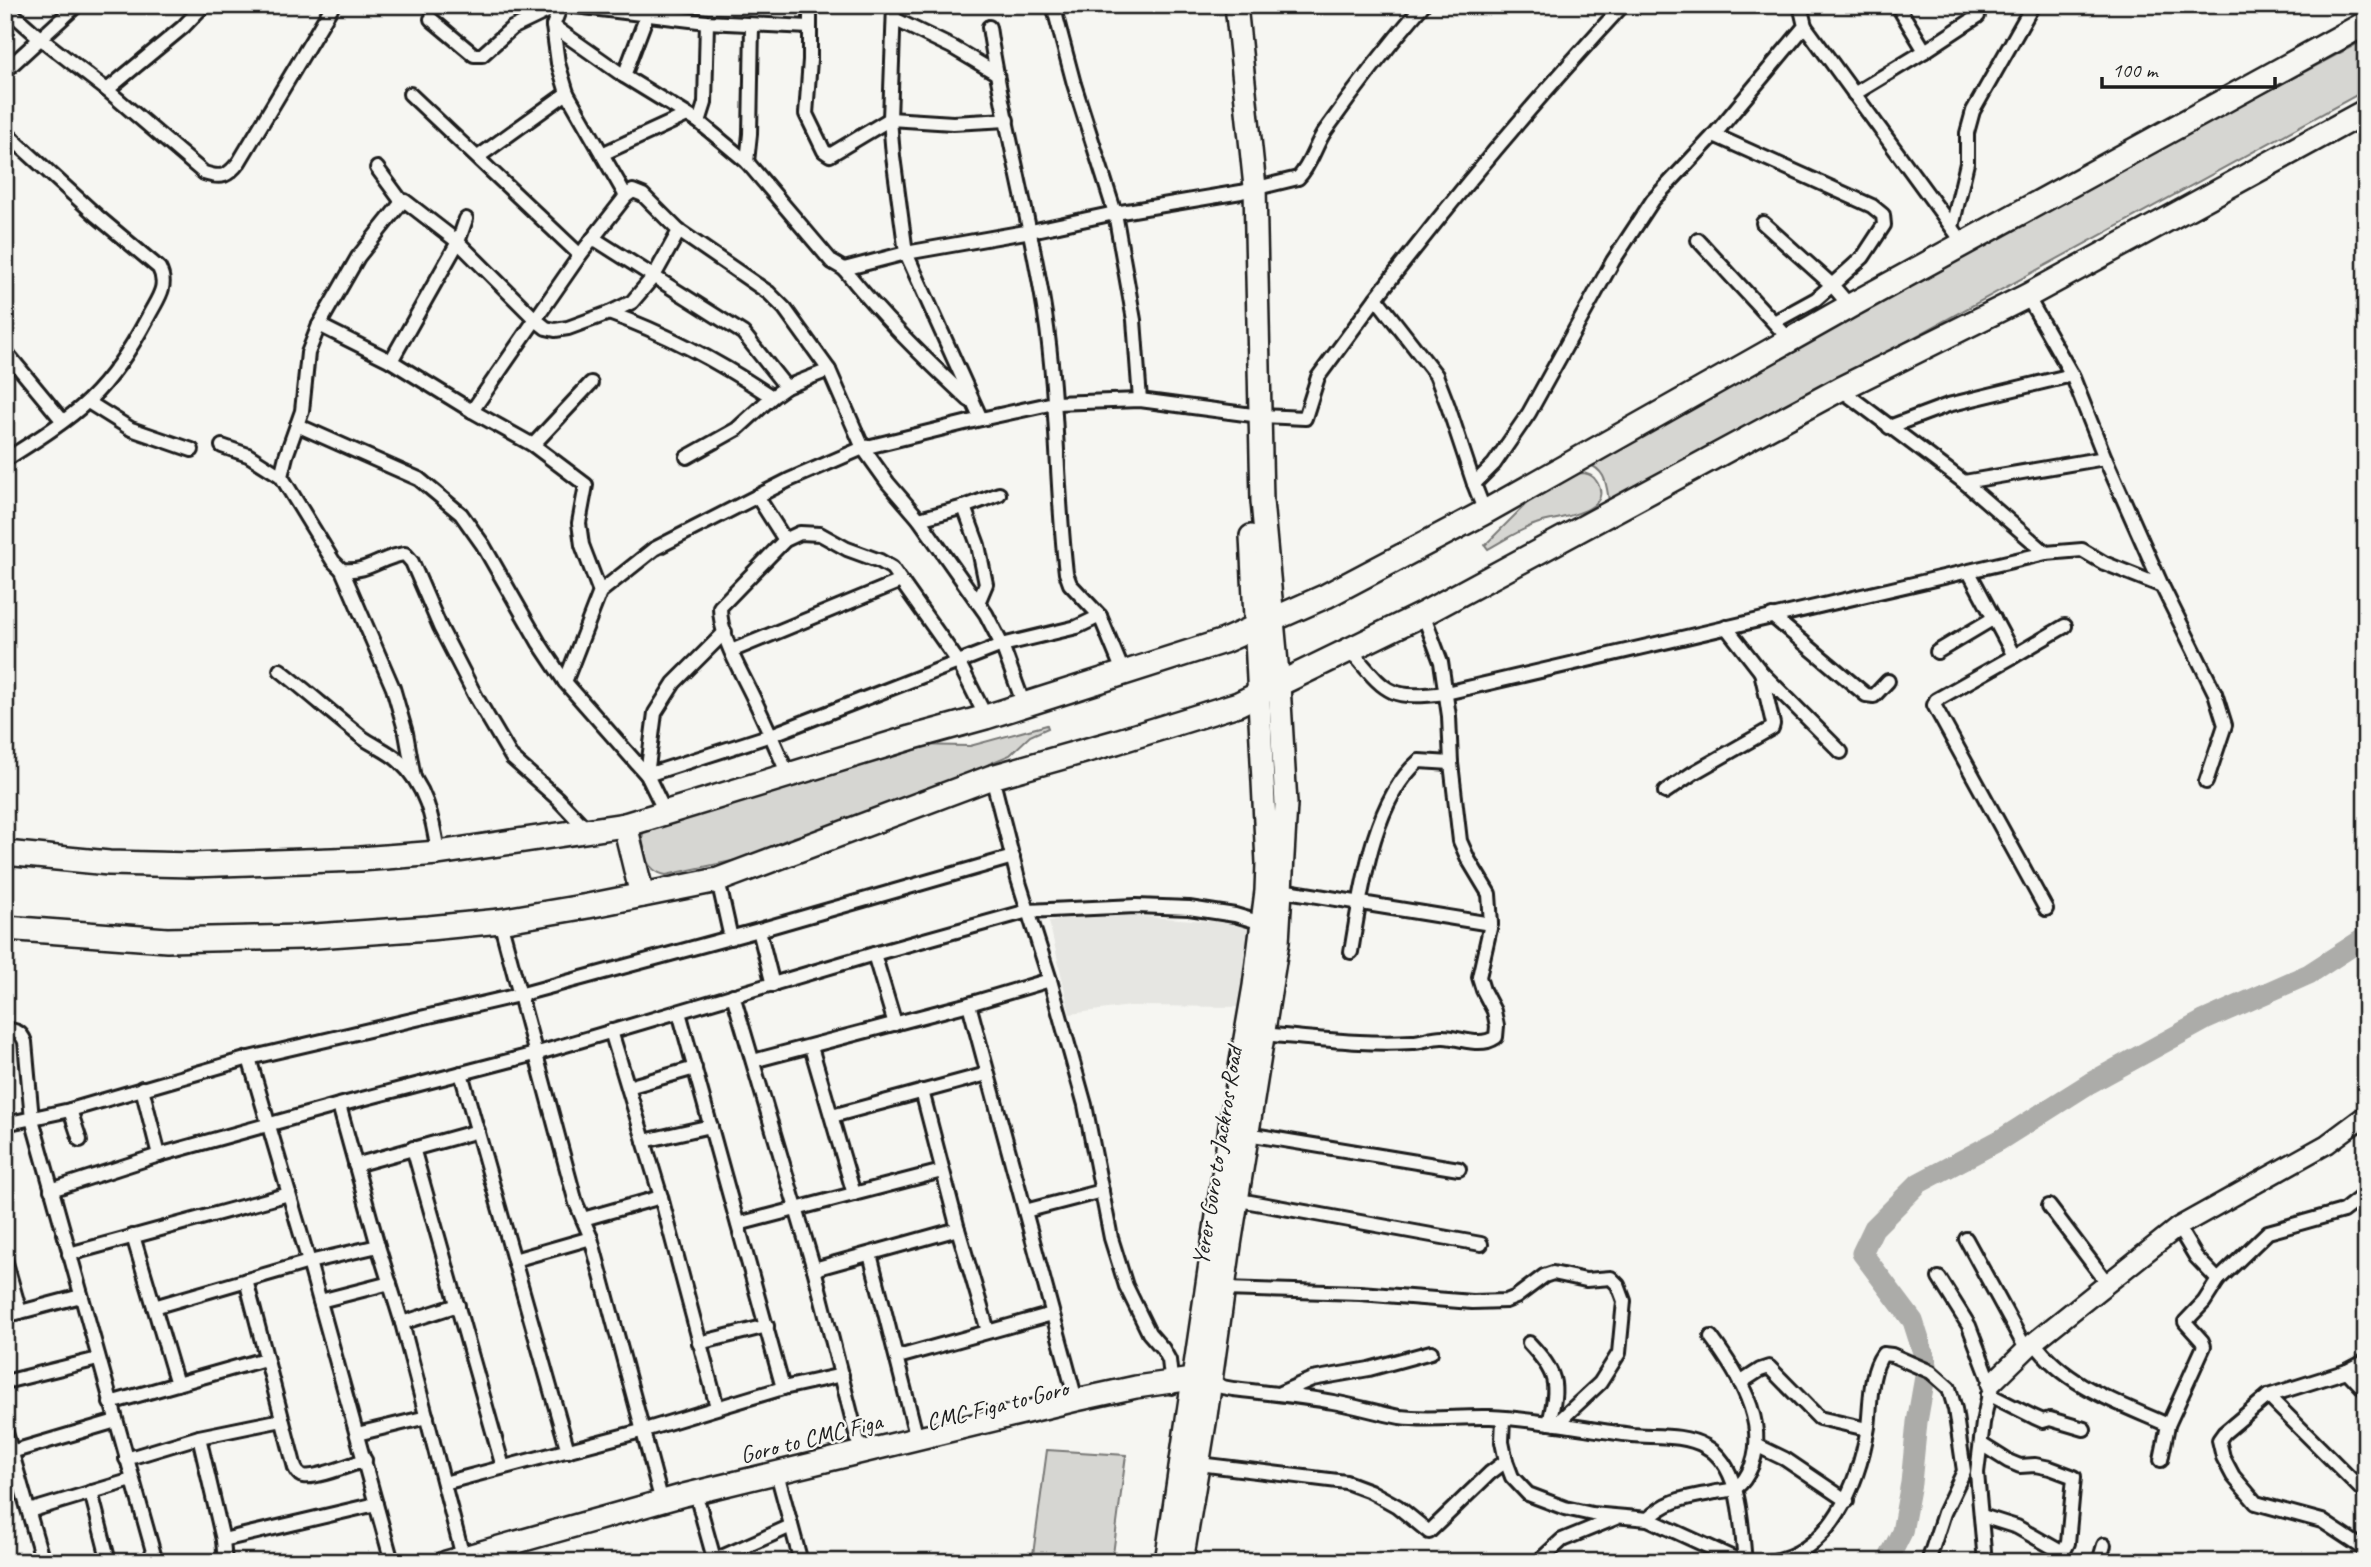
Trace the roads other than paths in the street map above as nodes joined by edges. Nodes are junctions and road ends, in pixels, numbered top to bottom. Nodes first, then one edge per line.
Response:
1 (77, 5) edge
2 (204, 5) edge
3 (332, 5) edge
4 (560, 5) edge
5 (566, 5) edge
6 (810, 5) edge
7 (894, 5) edge
8 (1054, 5) edge
9 (1222, 5) edge
10 (1236, 5) edge
11 (1423, 5) edge
12 (1623, 5) edge
13 (1800, 5) edge
14 (1897, 5) edge
15 (2033, 5) edge
16 (5, 7) edge
17 (647, 15) junction
18 (1978, 16) dead end
19 (431, 19) dead end
20 (894, 19) junction
21 (707, 22) junction
22 (2366, 23) edge
23 (752, 24) junction
24 (553, 26) junction
25 (1805, 26) junction
26 (809, 27) junction
27 (989, 27) dead end
28 (40, 38) junction
29 (1924, 51) junction
30 (5, 71) edge
31 (996, 73) junction
32 (624, 76) junction
33 (107, 90) junction
34 (567, 93) junction
35 (410, 94) dead end
36 (1854, 94) junction
37 (2366, 111) edge
38 (687, 115) junction
39 (890, 120) junction
40 (1007, 120) junction
41 (699, 122) junction
42 (5, 132) edge
43 (1714, 135) junction
44 (602, 154) junction
45 (478, 157) junction
46 (747, 162) junction
47 (377, 168) dead end
48 (1248, 189) junction
49 (626, 196) junction
50 (402, 202) junction
51 (1115, 213) junction
52 (466, 219) dead end
53 (1763, 223) dead end
54 (679, 231) junction
55 (1031, 231) junction
56 (1958, 235) junction
57 (593, 238) junction
58 (1698, 240) dead end
59 (458, 242) junction
60 (906, 253) junction
61 (580, 255) junction
62 (844, 269) junction
63 (654, 276) junction
64 (1832, 285) junction
65 (2027, 296) junction
66 (1376, 298) junction
67 (1850, 306) junction
68 (609, 313) junction
69 (536, 320) junction
70 (1774, 322) junction
71 (319, 325) junction
72 (1790, 340) junction
73 (5, 351) edge
74 (391, 361) junction
75 (829, 370) junction
76 (2072, 375) junction
77 (591, 383) dead end
78 (786, 387) junction
79 (1840, 389) junction
80 (772, 397) junction
81 (1140, 400) junction
82 (88, 401) junction
83 (1054, 403) junction
84 (974, 404) junction
85 (471, 411) junction
86 (1255, 416) junction
87 (981, 419) junction
88 (62, 420) junction
89 (297, 425) junction
90 (1889, 426) junction
91 (533, 445) junction
92 (222, 446) dead end
93 (863, 449) junction
94 (192, 450) dead end
95 (687, 457) dead end
96 (2105, 458) junction
97 (5, 460) edge
98 (281, 476) junction
99 (1964, 482) junction
100 (1474, 484) junction
101 (999, 494) dead end
102 (757, 496) junction
103 (964, 507) junction
104 (1485, 512) junction
105 (919, 519) junction
106 (785, 540) junction
107 (2046, 553) junction
108 (342, 570) junction
109 (1969, 572) junction
110 (901, 581) junction
111 (2162, 586) junction
112 (600, 592) junction
113 (978, 603) junction
114 (1423, 614) junction
115 (1100, 616) junction
116 (1772, 616) junction
117 (1994, 618) junction
118 (1264, 622) junction
119 (2065, 626) dead end
120 (1726, 627) junction
121 (725, 632) junction
122 (1002, 645) junction
123 (731, 651) junction
124 (1351, 651) junction
125 (1937, 652) dead end
126 (2014, 656) junction
127 (959, 663) junction
128 (280, 670) dead end
129 (1762, 672) junction
130 (1124, 674) junction
131 (1888, 681) dead end
132 (565, 682) junction
133 (1269, 689) junction
134 (1446, 693) junction
135 (1024, 705) junction
136 (986, 717) junction
137 (771, 735) junction
138 (1841, 752) dead end
139 (1451, 763) junction
140 (647, 775) junction
141 (788, 775) junction
142 (992, 777) junction
143 (414, 778) junction
144 (2206, 782) dead end
145 (1665, 792) dead end
146 (665, 812) junction
147 (625, 825) junction
148 (587, 830) junction
149 (5, 853) edge
150 (438, 853) junction
151 (1013, 857) junction
152 (718, 880) junction
153 (1281, 890) junction
154 (642, 895) junction
155 (1360, 903) junction
156 (2046, 909) dead end
157 (1028, 911) junction
158 (500, 921) junction
159 (1262, 923) junction
160 (1491, 924) junction
161 (5, 928) edge
162 (759, 930) junction
163 (731, 938) junction
164 (1351, 952) dead end
165 (874, 954) junction
166 (1050, 980) junction
167 (773, 985) junction
168 (519, 995) junction
169 (733, 995) junction
170 (969, 1004) junction
171 (679, 1012) junction
172 (895, 1024) junction
173 (5, 1030) edge
174 (611, 1031) junction
175 (1262, 1034) junction
176 (811, 1047) junction
177 (535, 1054) junction
178 (249, 1058) junction
179 (753, 1061) junction
180 (695, 1068) junction
181 (461, 1073) junction
182 (987, 1074) junction
183 (628, 1087) junction
184 (142, 1088) junction
185 (922, 1091) junction
186 (339, 1105) junction
187 (70, 1110) junction
188 (2366, 1115) edge
189 (832, 1116) junction
190 (32, 1119) junction
191 (5, 1124) edge
192 (268, 1125) junction
193 (711, 1126) junction
194 (478, 1131) junction
195 (1247, 1134) junction
196 (79, 1140) dead end
197 (644, 1141) junction
198 (413, 1148) junction
199 (159, 1155) junction
200 (355, 1166) junction
201 (1459, 1169) dead end
202 (942, 1171) junction
203 (51, 1190) junction
204 (1101, 1191) junction
205 (2366, 1193) edge
206 (289, 1194) junction
207 (854, 1194) junction
208 (661, 1197) junction
209 (1239, 1199) junction
210 (2049, 1206) dead end
211 (796, 1210) junction
212 (1025, 1211) junction
213 (583, 1219) junction
214 (738, 1224) junction
215 (2178, 1227) junction
216 (958, 1229) junction
217 (133, 1236) junction
218 (591, 1238) junction
219 (1966, 1239) dead end
220 (1480, 1244) dead end
221 (378, 1246) junction
222 (69, 1254) junction
223 (870, 1254) junction
224 (5, 1259) edge
225 (514, 1260) junction
226 (309, 1262) junction
227 (814, 1269) junction
228 (1939, 1278) dead end
229 (246, 1280) junction
230 (2218, 1280) junction
231 (390, 1283) junction
232 (2108, 1284) junction
233 (1224, 1289) junction
234 (81, 1296) junction
235 (320, 1301) junction
236 (458, 1305) junction
237 (155, 1307) junction
238 (20, 1312) junction
239 (1052, 1314) junction
240 (5, 1316) edge
241 (402, 1323) junction
242 (767, 1326) junction
243 (988, 1331) junction
244 (1711, 1337) dead end
245 (699, 1343) junction
246 (1529, 1343) dead end
247 (2030, 1346) junction
248 (1431, 1352) dead end
249 (898, 1357) junction
250 (98, 1359) junction
251 (265, 1359) junction
252 (2366, 1361) edge
253 (2347, 1371) junction
254 (842, 1375) junction
255 (5, 1382) edge
256 (1740, 1383) junction
257 (177, 1384) junction
258 (1196, 1386) junction
259 (783, 1388) junction
260 (1990, 1389) junction
261 (2366, 1391) edge
262 (1277, 1394) junction
263 (2268, 1395) junction
264 (1076, 1400) junction
265 (110, 1403) junction
266 (717, 1407) junction
267 (427, 1417) junction
268 (1503, 1418) junction
269 (282, 1419) junction
270 (116, 1421) junction
271 (1553, 1424) junction
272 (2168, 1426) junction
273 (5, 1429) edge
274 (1867, 1429) junction
275 (2084, 1429) dead end
276 (641, 1431) junction
277 (358, 1434) junction
278 (199, 1437) junction
279 (917, 1439) junction
280 (1980, 1444) junction
281 (1758, 1446) junction
282 (568, 1451) junction
283 (11, 1452) junction
284 (861, 1453) junction
285 (126, 1459) junction
286 (2161, 1460) dead end
287 (365, 1461) junction
288 (1506, 1461) junction
289 (1199, 1464) junction
290 (835, 1465) junction
291 (503, 1467) junction
292 (1964, 1471) junction
293 (1977, 1473) junction
294 (132, 1480) junction
295 (444, 1483) junction
296 (779, 1484) junction
297 (1736, 1488) junction
298 (91, 1492) junction
299 (2366, 1494) edge
300 (1847, 1501) junction
301 (662, 1502) junction
302 (376, 1504) junction
303 (699, 1505) junction
304 (29, 1511) junction
305 (1621, 1516) junction
306 (1982, 1516) junction
307 (1647, 1519) junction
308 (791, 1526) junction
309 (223, 1540) junction
310 (2104, 1545) dead end
311 (2365, 1547) edge
312 (2059, 1557) edge
313 (454, 1559) edge
314 (493, 1561) edge
315 (715, 1561) edge
316 (43, 1562) edge
317 (109, 1562) edge
318 (156, 1562) edge
319 (225, 1562) edge
320 (392, 1562) edge
321 (801, 1562) edge
322 (1166, 1562) edge
323 (1182, 1562) edge
324 (1538, 1562) edge
325 (1744, 1562) edge
326 (1766, 1562) edge
327 (1928, 1562) edge
328 (1985, 1562) edge
329 (2099, 1562) edge

1 - 28 street
2 - 33 street
3 - 33 street
4 - 19 street
4 - 24 street
5 - 17 street
6 - 26 street
7 - 20 street
8 - 51 street
9 - 48 main road
10 - 48 main road
11 - 48 street
12 - 66 street
13 - 25 street
14 - 29 street
15 - 56 street
16 - 28 street
17 - 21 street
17 - 32 street
18 - 29 street
20 - 31 street
20 - 39 street
21 - 23 street
21 - 41 street
22 - 56 highway
23 - 26 street
23 - 46 street
24 - 32 street
24 - 34 street
25 - 36 street
25 - 43 street
26 - 39 street
27 - 31 street
28 - 30 street
28 - 33 street
29 - 36 street
31 - 40 street
32 - 38 street
34 - 44 street
34 - 45 street
35 - 45 street
36 - 56 street
37 - 65 highway
38 - 41 street
38 - 44 street
39 - 40 street
39 - 60 street
40 - 55 street
41 - 46 street
42 - 82 street
43 - 64 street
43 - 100 street
44 - 49 street
45 - 61 street
46 - 62 street
47 - 50 street
48 - 51 street
48 - 86 main road
49 - 54 street
49 - 57 street
50 - 59 street
50 - 71 street
51 - 55 street
51 - 81 street
52 - 59 street
53 - 64 street
54 - 63 street
54 - 75 street
55 - 60 street
55 - 83 street
56 - 67 highway
57 - 61 street
57 - 63 street
58 - 70 street
59 - 69 street
59 - 74 street
60 - 62 street
60 - 84 street
61 - 69 street
62 - 84 street
63 - 68 street
63 - 78 street
64 - 67 street
64 - 70 street
65 - 76 street
65 - 79 highway
66 - 86 street
66 - 100 street
67 - 72 highway
68 - 69 street
68 - 80 street
69 - 85 street
70 - 72 street
71 - 74 street
71 - 89 street
72 - 104 highway
73 - 88 street
74 - 85 street
75 - 78 street
75 - 93 street
76 - 90 street
76 - 96 street
77 - 91 street
78 - 80 street
79 - 90 street
79 - 114 highway
80 - 95 street
81 - 83 street
81 - 86 street
82 - 88 street
82 - 94 street
83 - 87 street
83 - 115 street
84 - 87 street
85 - 91 street
86 - 118 main road
87 - 93 street
88 - 97 street
89 - 98 street
89 - 132 street
90 - 99 street
91 - 112 street
92 - 98 street
93 - 102 street
93 - 105 street
96 - 99 street
96 - 111 street
98 - 108 street
99 - 107 street
100 - 104 street
101 - 103 street
102 - 106 street
102 - 112 street
103 - 105 street
103 - 113 street
104 - 118 highway
105 - 113 street
106 - 110 street
106 - 121 street
107 - 109 street
107 - 111 street
108 - 143 street
108 - 148 street
109 - 116 street
109 - 117 street
110 - 123 street
110 - 127 street
111 - 144 street
112 - 132 street
113 - 122 street
114 - 124 highway
114 - 134 street
115 - 122 street
115 - 130 street
116 - 120 street
116 - 131 street
117 - 125 street
117 - 126 street
118 - 130 highway
118 - 133 main road
119 - 126 street
120 - 129 street
120 - 134 street
121 - 123 street
121 - 140 street
122 - 127 street
122 - 135 street
123 - 137 street
124 - 133 highway
124 - 134 street
126 - 156 street
127 - 136 street
127 - 137 street
128 - 143 street
129 - 138 street
129 - 145 street
130 - 135 highway
132 - 140 street
133 - 142 highway
133 - 153 main road, Yerer Goro to Jackros Road
133 - 159 main road
134 - 139 street
135 - 136 highway
136 - 141 highway
137 - 140 street
137 - 141 street
139 - 155 street
139 - 160 street
140 - 146 street
141 - 146 highway
142 - 151 street
142 - 152 highway
143 - 150 street
146 - 147 highway
147 - 148 highway
147 - 154 highway
148 - 150 highway
149 - 150 highway
151 - 157 street
151 - 162 street
152 - 154 highway
152 - 163 street
153 - 155 street
153 - 175 main road, Yerer Goro to Jackros Road
154 - 158 highway
155 - 160 street
155 - 164 street
157 - 159 street
157 - 165 street
157 - 166 street
158 - 161 highway
158 - 168 street
159 - 258 main road
160 - 175 street
162 - 163 street
162 - 167 street
163 - 168 street
165 - 167 street
165 - 172 street
166 - 170 street
166 - 204 street
167 - 169 street
168 - 177 street
168 - 178 street
169 - 171 street
169 - 179 street
170 - 172 street
170 - 182 street
171 - 174 street
171 - 180 street
172 - 176 street
173 - 190 street
174 - 177 street
174 - 183 street
175 - 195 main road, Yerer Goro to Jackros Road
176 - 179 street
176 - 189 street
177 - 181 street
177 - 213 street
178 - 184 street
178 - 192 street
179 - 211 street
180 - 183 street
180 - 193 street
181 - 186 street
181 - 194 street
182 - 185 street
182 - 212 street
183 - 197 street
184 - 187 street
184 - 199 street
185 - 189 street
185 - 202 street
186 - 192 street
186 - 200 street
187 - 190 street
187 - 196 street
188 - 215 street
189 - 207 street
190 - 191 street
190 - 203 street
192 - 199 street
192 - 206 street
193 - 197 street
193 - 214 street
194 - 198 street
194 - 225 street
195 - 201 street
195 - 209 main road, Yerer Goro to Jackros Road
197 - 208 street
198 - 200 street
198 - 236 street
199 - 203 street
200 - 221 street
202 - 207 street
202 - 216 street
203 - 222 street
204 - 212 street
204 - 258 street
205 - 230 street
206 - 217 street
206 - 226 street
207 - 211 street
208 - 213 street
208 - 245 street
209 - 220 street
209 - 233 main road, Yerer Goro to Jackros Road
210 - 232 street
211 - 214 street
211 - 227 street
212 - 239 street
213 - 218 street
214 - 242 street
215 - 230 street
215 - 232 street
216 - 223 street
216 - 243 street
217 - 222 street
217 - 237 street
218 - 225 street
218 - 276 street
219 - 247 street
221 - 226 street
221 - 231 street
222 - 234 street
223 - 227 street
223 - 249 street
224 - 238 street
225 - 282 street
226 - 229 street
226 - 235 street
227 - 254 street
228 - 260 street
229 - 237 street
229 - 251 street
230 - 272 street
231 - 235 street
231 - 241 street
232 - 247 street
233 - 258 main road, Yerer Goro to Jackros Road
233 - 271 street
234 - 238 street
234 - 250 street
235 - 277 street
236 - 241 street
236 - 291 street
237 - 257 street
238 - 240 street
239 - 243 street
239 - 264 street
241 - 267 street
242 - 245 street
242 - 259 street
243 - 249 street
244 - 256 street
245 - 266 street
246 - 271 street
247 - 260 street
247 - 272 street
248 - 262 street
249 - 279 street
250 - 255 street
250 - 265 street
251 - 257 street
251 - 269 street
252 - 253 street
253 - 261 street
253 - 263 street
254 - 259 street
254 - 284 street
256 - 274 street
256 - 281 street
257 - 265 street
258 - 262 street
258 - 264 main road, Goro to CMC Figa
258 - 289 main road
258 - 290 main road, CMC Figa to Goro
258 - 322 main road
259 - 266 street
260 - 275 street
260 - 280 street
262 - 268 street
263 - 299 street
263 - 311 street
264 - 279 main road, Goro to CMC Figa
265 - 270 street
266 - 276 street
267 - 277 street
267 - 295 street
268 - 271 street
268 - 288 street
269 - 278 street
269 - 287 street
270 - 283 street
270 - 285 street
271 - 297 street
272 - 286 street
273 - 283 street
274 - 292 street
274 - 300 street
276 - 282 street
276 - 301 street
277 - 287 street
278 - 285 street
278 - 309 street
279 - 284 main road, Goro to CMC Figa
280 - 293 street
280 - 312 street
281 - 297 street
281 - 300 street
282 - 291 street
283 - 304 street
284 - 290 main road, Goro to CMC Figa
285 - 294 street
287 - 302 street
288 - 289 street
288 - 305 street
289 - 323 main road
290 - 296 main road, CMC Figa to Goro
290 - 301 main road, Goro to CMC Figa
291 - 295 street
292 - 293 street
292 - 327 street
293 - 306 street
294 - 298 street
294 - 318 street
295 - 313 street
296 - 303 main road, CMC Figa to Goro
296 - 308 street
297 - 307 street
297 - 325 street
298 - 304 street
298 - 317 street
300 - 326 street
301 - 313 main road, Goro to CMC Figa
302 - 309 street
302 - 320 street
303 - 314 main road, CMC Figa to Goro
303 - 315 street
304 - 316 street
305 - 307 street
305 - 324 street
306 - 312 street
306 - 328 street
307 - 325 street
308 - 315 street
308 - 321 street
309 - 319 street
310 - 329 street

